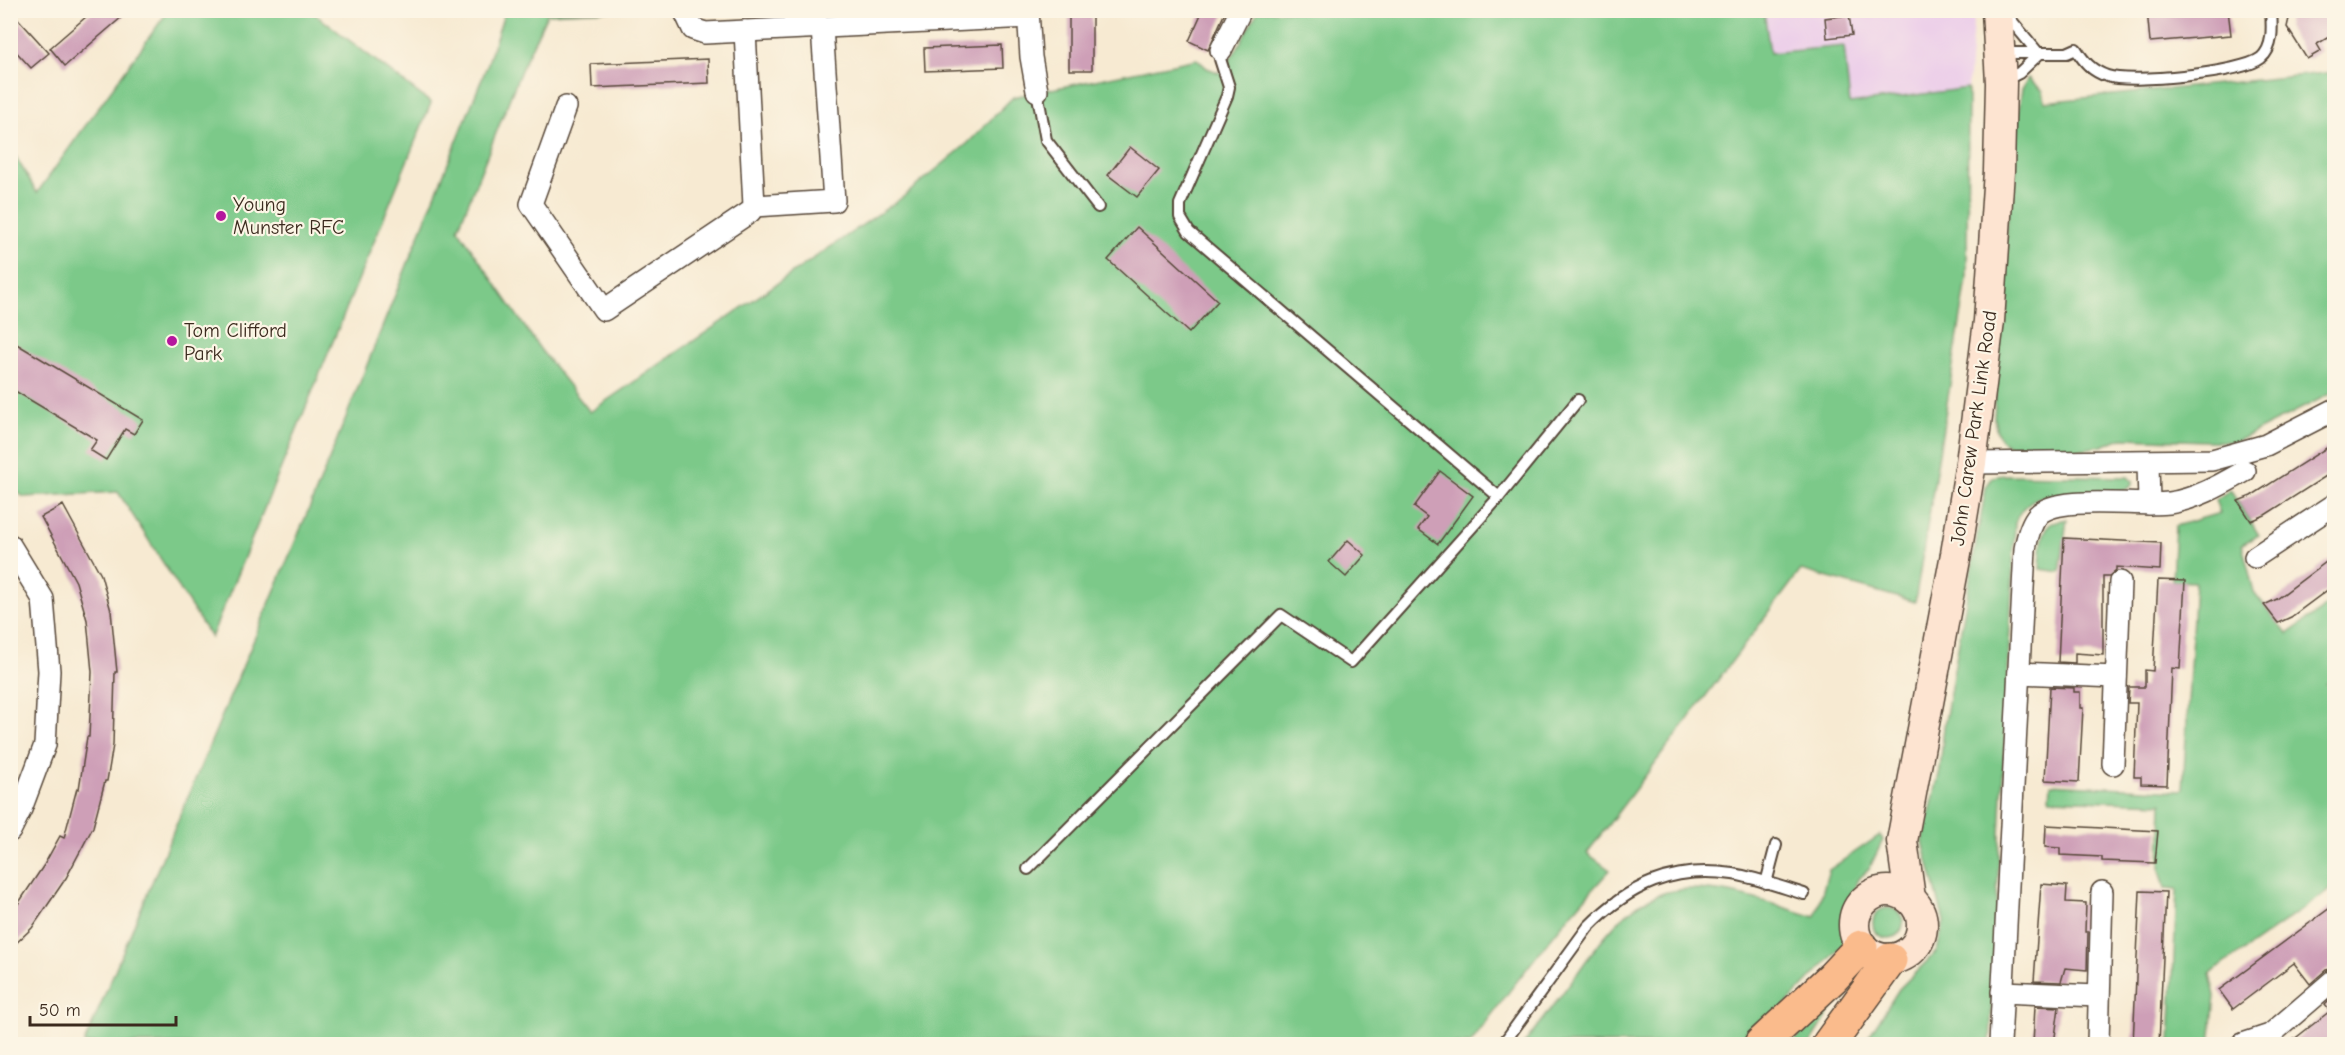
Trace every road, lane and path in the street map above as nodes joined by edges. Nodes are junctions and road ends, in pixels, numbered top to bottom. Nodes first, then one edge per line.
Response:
1 (684, 10) edge
2 (1241, 10) edge
3 (1997, 10) edge
4 (2003, 10) edge
5 (2271, 10) edge
6 (1028, 14) edge
7 (822, 28) junction
8 (745, 32) junction
9 (1221, 50) joint
10 (2000, 53) junction
11 (2039, 54) junction
12 (2001, 83) junction
13 (1037, 91) joint
14 (566, 107) dead end
15 (754, 206) junction
16 (1098, 207) dead end
17 (1578, 400) dead end
18 (2334, 411) edge
19 (2148, 462) junction
20 (1971, 463) junction
21 (2245, 471) dead end
22 (1499, 497) junction
23 (2149, 504) junction
24 (2334, 505) edge
25 (10, 545) edge
26 (2255, 557) dead end
27 (2120, 582) dead end
28 (2019, 673) junction
29 (2116, 677) junction
30 (2113, 764) dead end
31 (10, 831) edge
32 (1902, 841) junction
33 (1776, 845) dead end
34 (1028, 869) dead end
35 (1766, 883) junction
36 (2102, 892) dead end
37 (1804, 894) dead end
38 (1871, 895) junction
39 (1910, 898) junction
40 (1876, 953) junction
41 (2334, 980) edge
42 (2002, 992) junction
43 (2098, 996) junction
44 (1503, 1044) edge
45 (1761, 1044) edge
46 (1829, 1044) edge
47 (2000, 1044) edge
48 (2098, 1044) edge
49 (2243, 1044) edge

1 - 8 street
2 - 9 street
3 - 10 main road, John Carew Park Link Road
4 - 11 lane
5 - 11 lane
6 - 7 street
6 - 13 street
7 - 8 street
7 - 15 street
8 - 15 street
9 - 22 lane
10 - 11 lane
10 - 12 main road, John Carew Park Link Road
11 - 12 lane
12 - 20 main road, John Carew Park Link Road
13 - 16 lane
14 - 15 street
17 - 22 lane
18 - 19 street
19 - 20 street
19 - 23 street
20 - 32 main road, John Carew Park Link Road
21 - 23 street
22 - 34 lane
23 - 28 street
24 - 26 street
25 - 31 street
27 - 29 street
28 - 29 street
28 - 42 street
29 - 30 street
32 - 38 main road, John Carew Park Link Road
32 - 39 main road, John Carew Park Link Road
33 - 35 lane
35 - 37 lane
35 - 44 lane
36 - 43 street
38 - 39 main road
38 - 40 main road
39 - 40 main road
40 - 45 highway
40 - 46 highway
41 - 49 street
42 - 43 street
42 - 47 street
43 - 48 street

